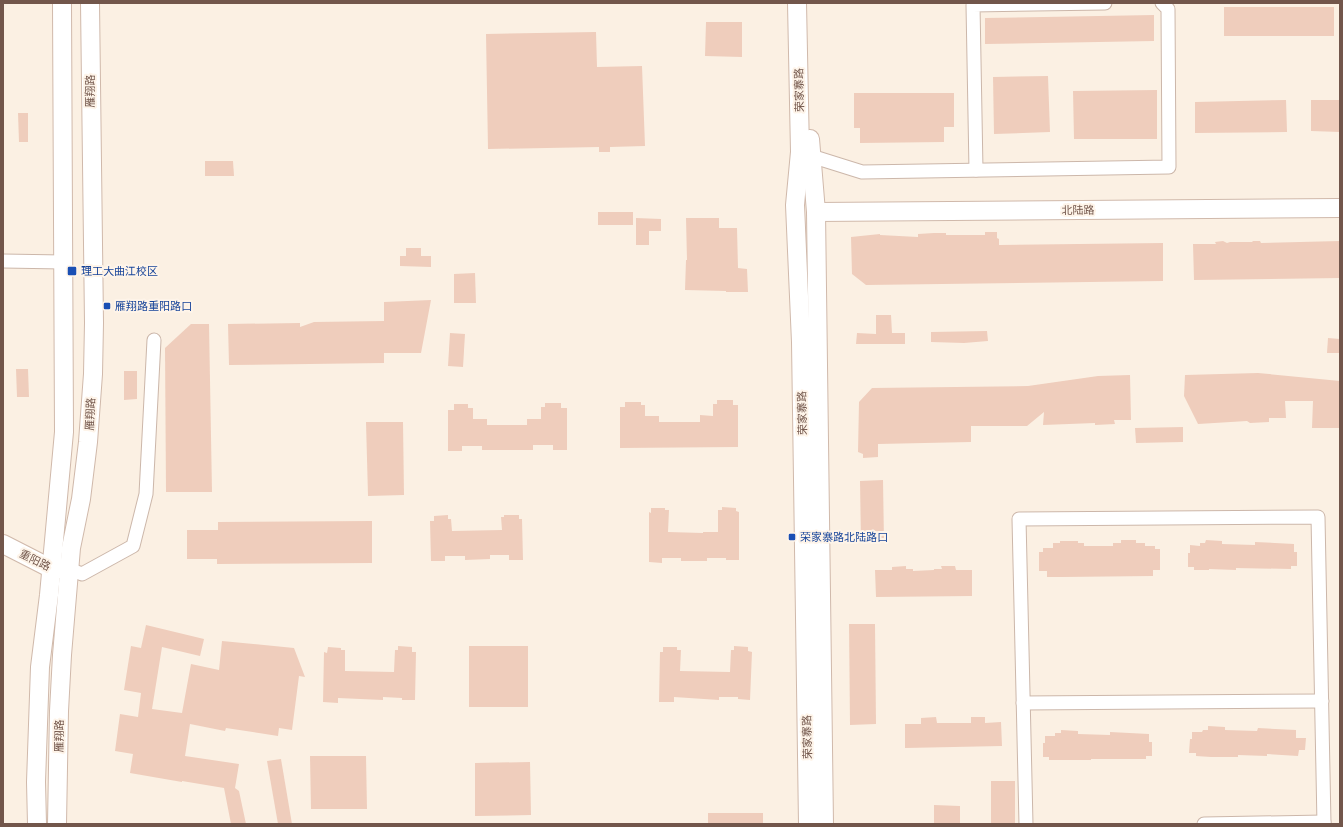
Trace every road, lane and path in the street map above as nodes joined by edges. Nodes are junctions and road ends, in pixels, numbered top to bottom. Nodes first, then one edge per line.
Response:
1 (62, 3) edge
2 (90, 3) edge
3 (797, 3) edge
4 (808, 3) edge
5 (1105, 3) edge
6 (1162, 3) edge
7 (973, 4) edge
8 (811, 156) junction
9 (976, 170) junction
10 (1340, 208) edge
11 (816, 212) junction
12 (3, 261) edge
13 (63, 262) junction
14 (154, 340) dead end
15 (3, 544) edge
16 (60, 569) junction
17 (1322, 701) junction
18 (1023, 703) junction
19 (1324, 823) edge
20 (37, 824) edge
21 (57, 824) edge
22 (808, 824) edge
23 (824, 824) edge
24 (1026, 824) edge
25 (1204, 824) edge

1 - 13 street, 雁翔路
2 - 16 street, 雁翔路
3 - 22 street, 荣家寨路
4 - 8 street, 荣家寨路
5 - 7 street
6 - 9 street
7 - 9 street
8 - 9 street
8 - 11 street, 荣家寨路
10 - 11 street, 北陆路
11 - 23 street, 荣家寨路
12 - 13 street
13 - 16 street, 雁翔路
14 - 16 street
15 - 16 street, 重阳路
16 - 20 street, 雁翔路
16 - 21 street, 雁翔路
17 - 18 street
17 - 18 street
17 - 19 street
18 - 24 street
19 - 25 street

